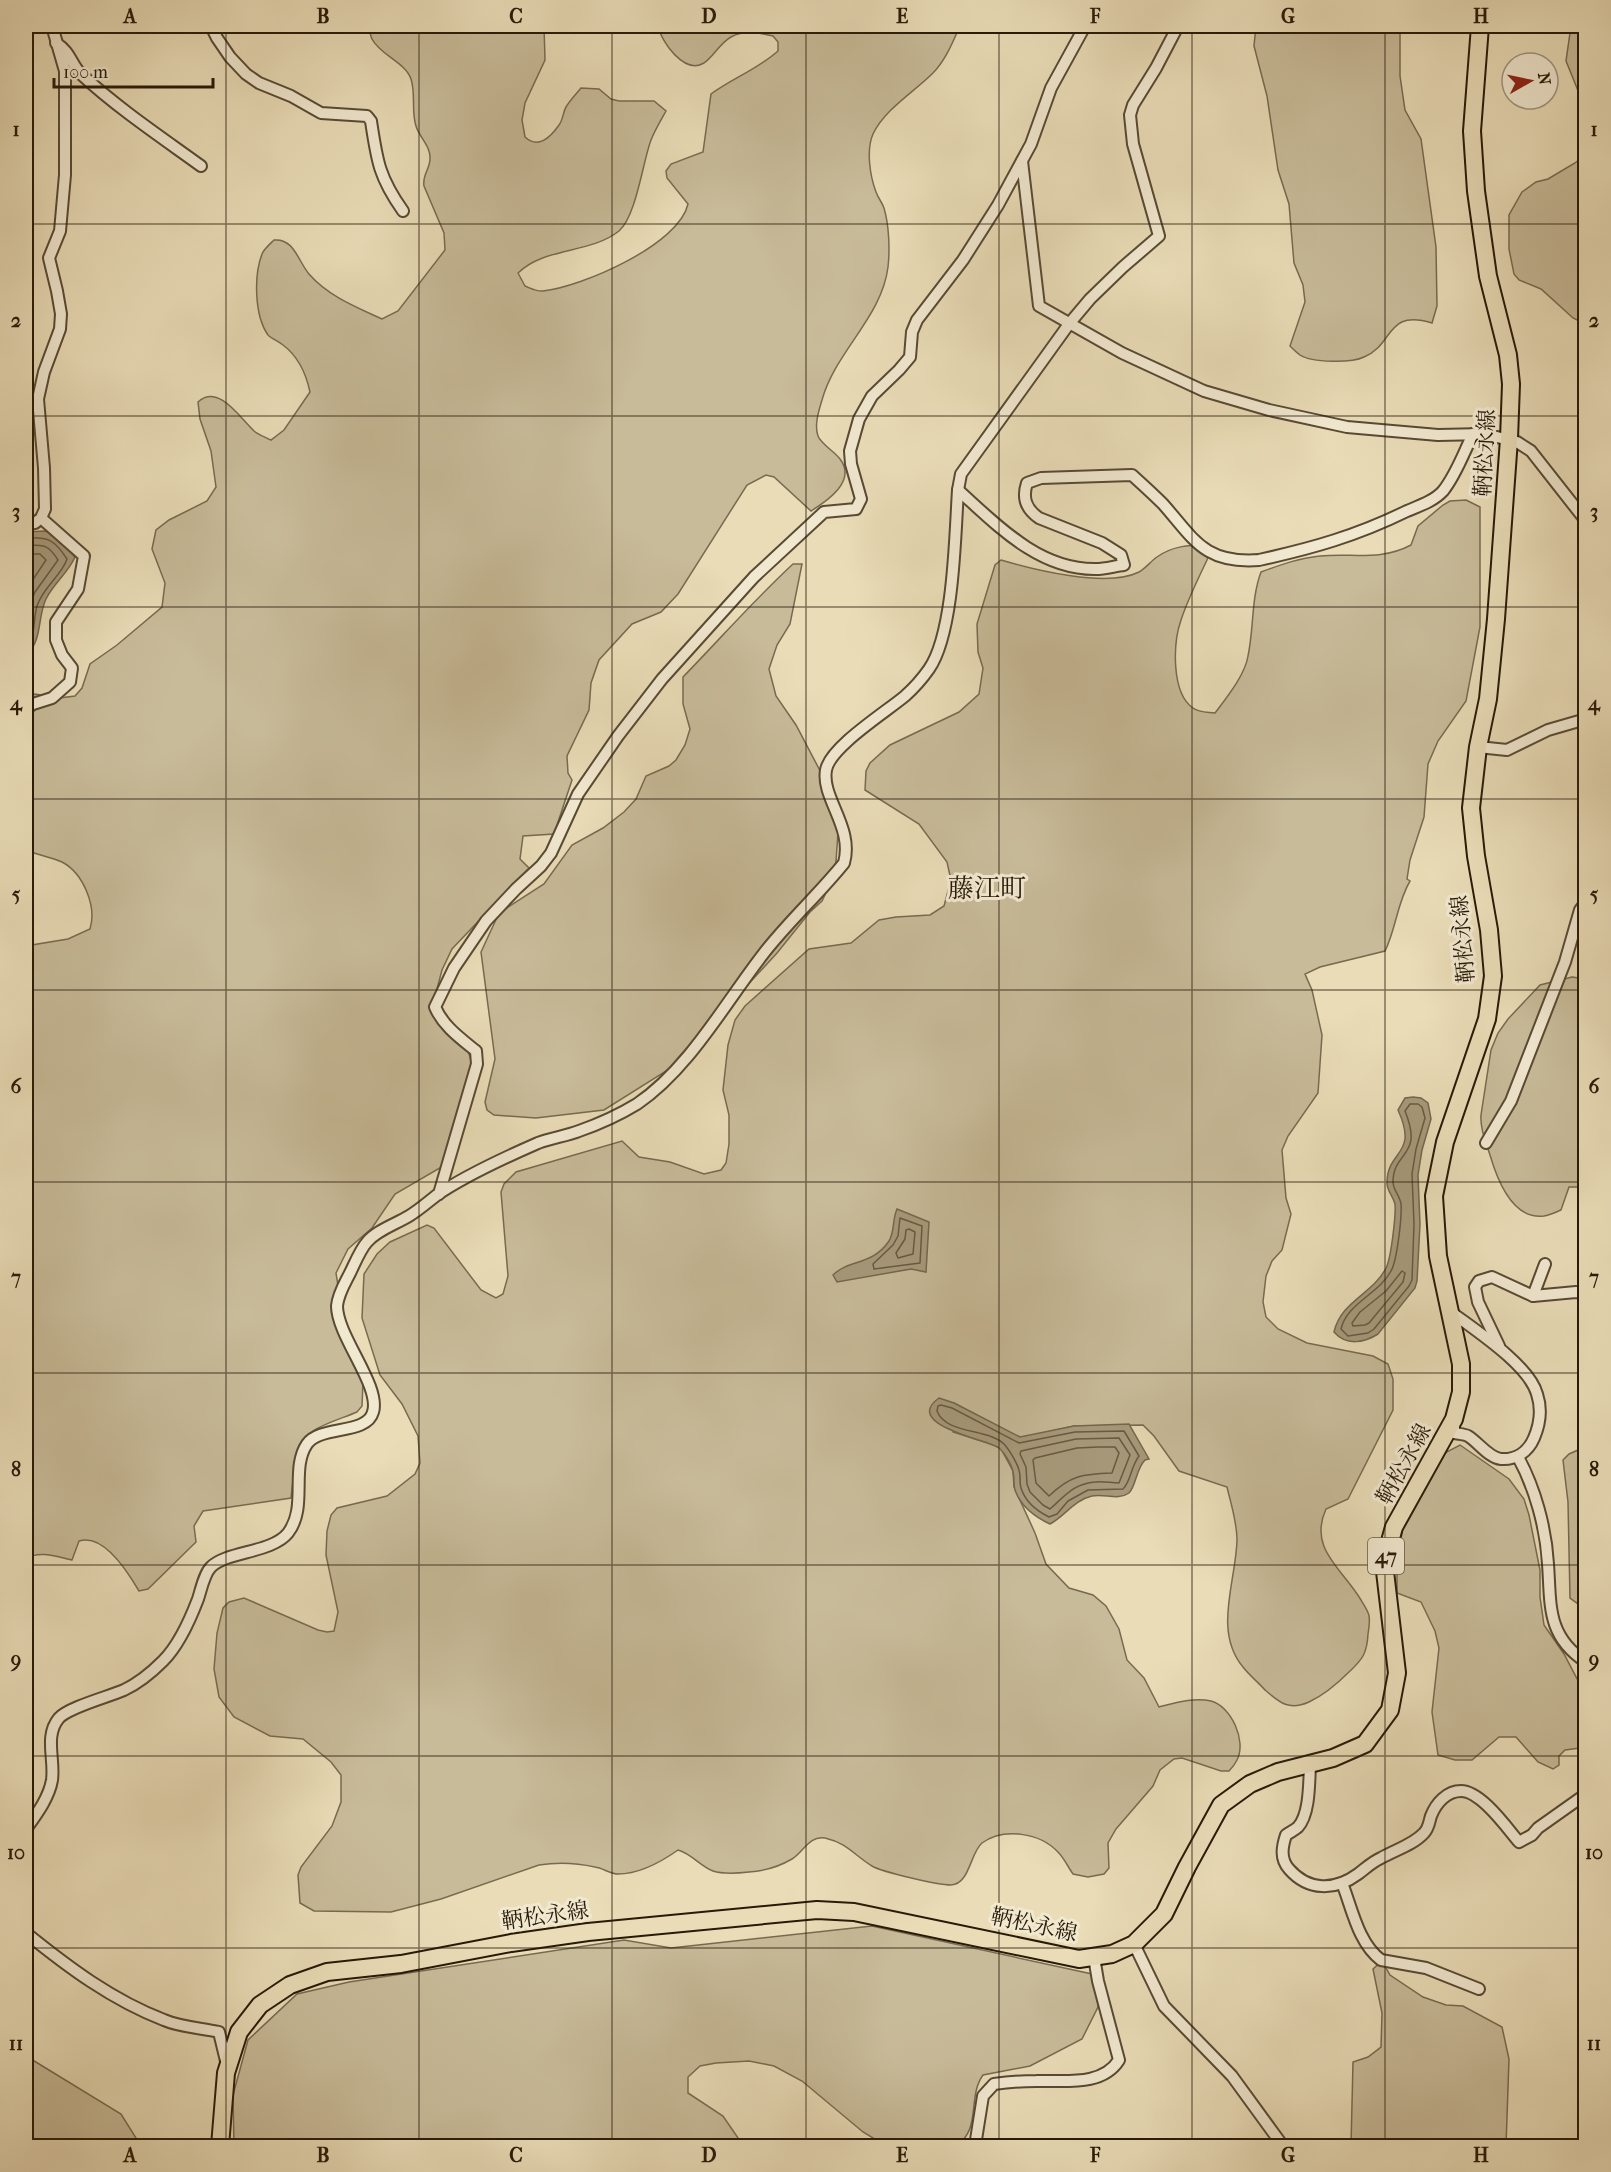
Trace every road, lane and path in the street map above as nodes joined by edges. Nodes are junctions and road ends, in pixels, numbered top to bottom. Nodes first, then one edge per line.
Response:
1 (52, 26) edge
2 (211, 26) edge
3 (1085, 26) edge
4 (1179, 26) edge
5 (1483, 30) edge
6 (57, 43) junction
7 (1022, 160) junction
8 (201, 166) dead end
9 (403, 212) dead end
10 (1069, 324) junction
11 (1473, 434) junction
12 (1509, 439) junction
13 (958, 490) junction
14 (41, 518) junction
15 (1586, 521) edge
16 (26, 524) edge
17 (26, 710) edge
18 (1583, 722) edge
19 (1478, 747) junction
20 (1586, 902) edge
21 (1582, 916) edge
22 (1486, 1143) dead end
23 (439, 1194) junction
24 (1545, 1264) dead end
25 (1586, 1294) edge
26 (1533, 1296) junction
27 (1451, 1312) junction
28 (1501, 1349) junction
29 (1454, 1419) junction
30 (1518, 1457) junction
31 (1586, 1662) edge
32 (1310, 1765) junction
33 (1586, 1794) edge
34 (26, 1829) edge
35 (1342, 1883) junction
36 (26, 1933) edge
37 (1134, 1944) junction
38 (1094, 1957) junction
39 (1479, 1989) dead end
40 (228, 2069) junction
41 (220, 2146) edge
42 (975, 2146) edge
43 (1283, 2146) edge

1 - 6 street
2 - 9 street
3 - 7 street
4 - 10 street
5 - 12 main road, 鞆松永線 / 47
6 - 8 street
6 - 14 street
7 - 10 street
7 - 23 street
10 - 11 street
10 - 13 street
11 - 12 street
11 - 13 street
12 - 15 street
12 - 19 main road, 鞆松永線 / 47
13 - 23 street
14 - 16 street
14 - 17 street
18 - 19 street
19 - 27 main road, 鞆松永線 / 47
20 - 21 street
21 - 22 street
23 - 34 street
24 - 26 street
25 - 26 street
26 - 28 street
27 - 28 street
27 - 29 main road, 鞆松永線 / 47
28 - 30 street
29 - 30 street
29 - 32 main road, 鞆松永線 / 47
30 - 31 street
32 - 35 street
32 - 37 main road, 鞆松永線 / 47
33 - 35 street
35 - 39 street
36 - 40 street
37 - 38 main road, 鞆松永線 / 47
37 - 43 street
38 - 40 main road, 鞆松永線 / 47
38 - 42 street
40 - 41 main road, 鞆松永線 / 47

